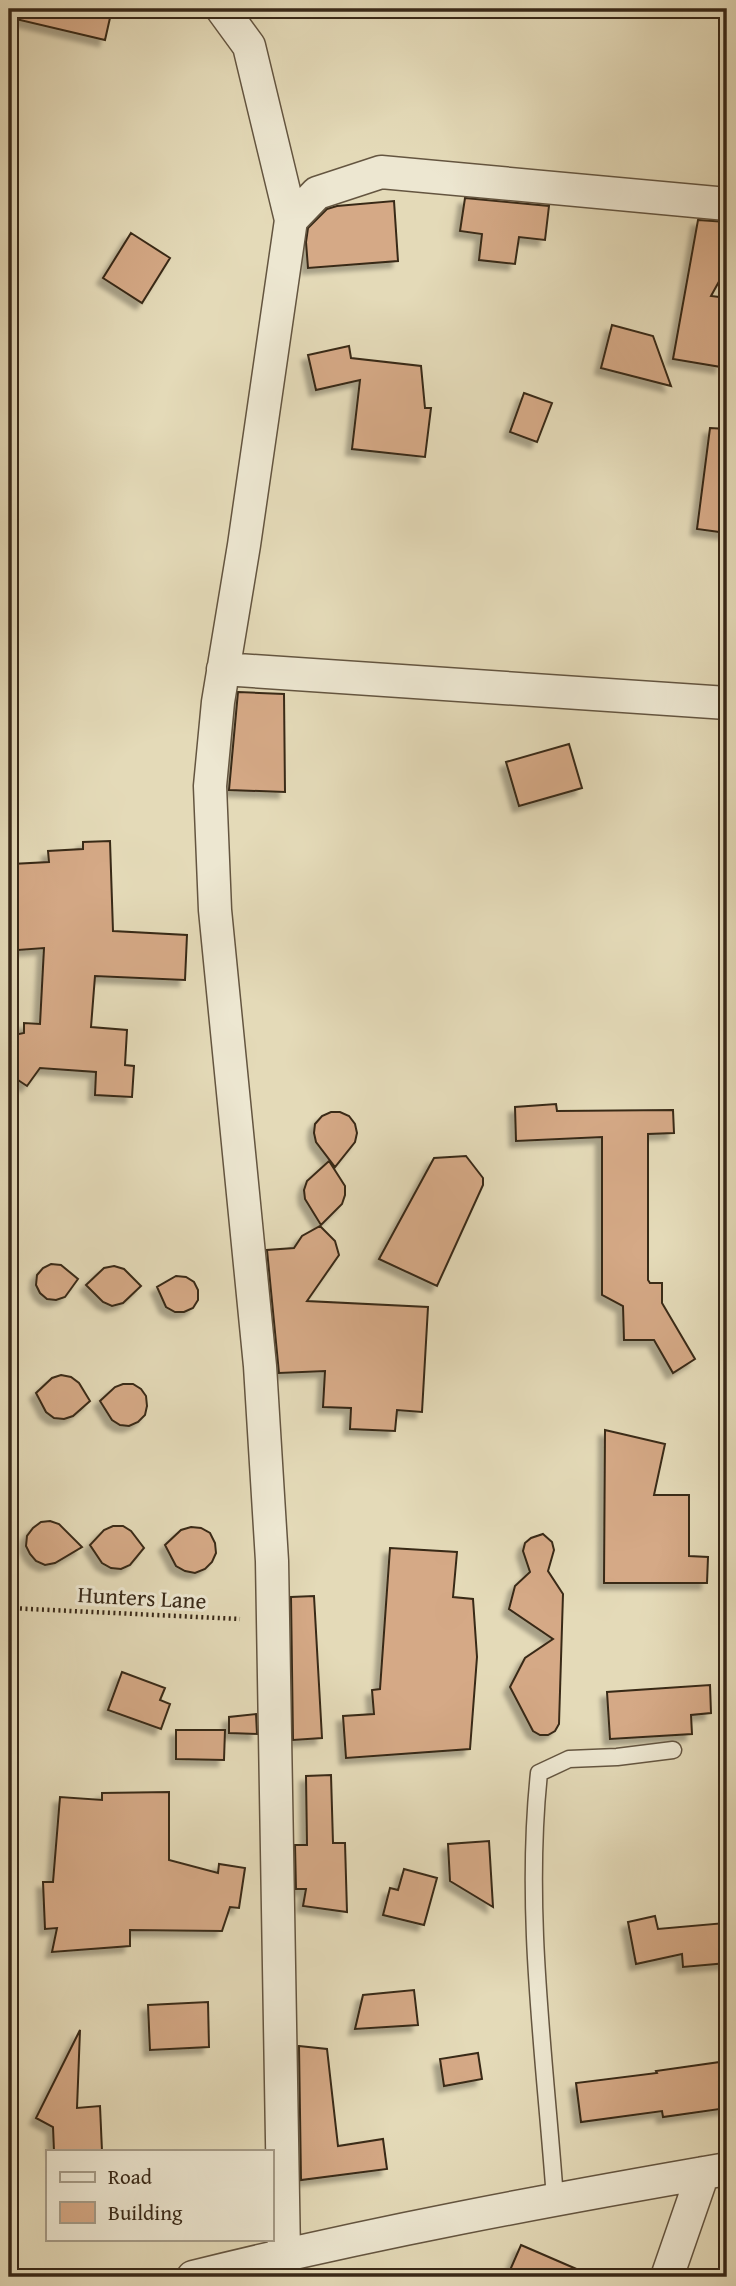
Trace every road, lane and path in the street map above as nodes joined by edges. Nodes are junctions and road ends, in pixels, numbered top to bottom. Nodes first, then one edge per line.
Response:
1 (222, 9) edge
2 (727, 204) edge
3 (291, 220) junction
4 (223, 669) junction
5 (727, 703) edge
6 (9, 1608) edge
7 (273, 1621) junction
8 (673, 1749) dead end
9 (715, 2171) edge
10 (555, 2199) junction
11 (284, 2255) junction
12 (193, 2277) edge
13 (667, 2277) edge

1 - 3 street
2 - 3 street
3 - 4 street
4 - 5 street
4 - 7 street
6 - 7 path, Hunters Lane
7 - 11 street
8 - 10 lane
9 - 10 street
9 - 13 street
10 - 11 street
11 - 12 street

